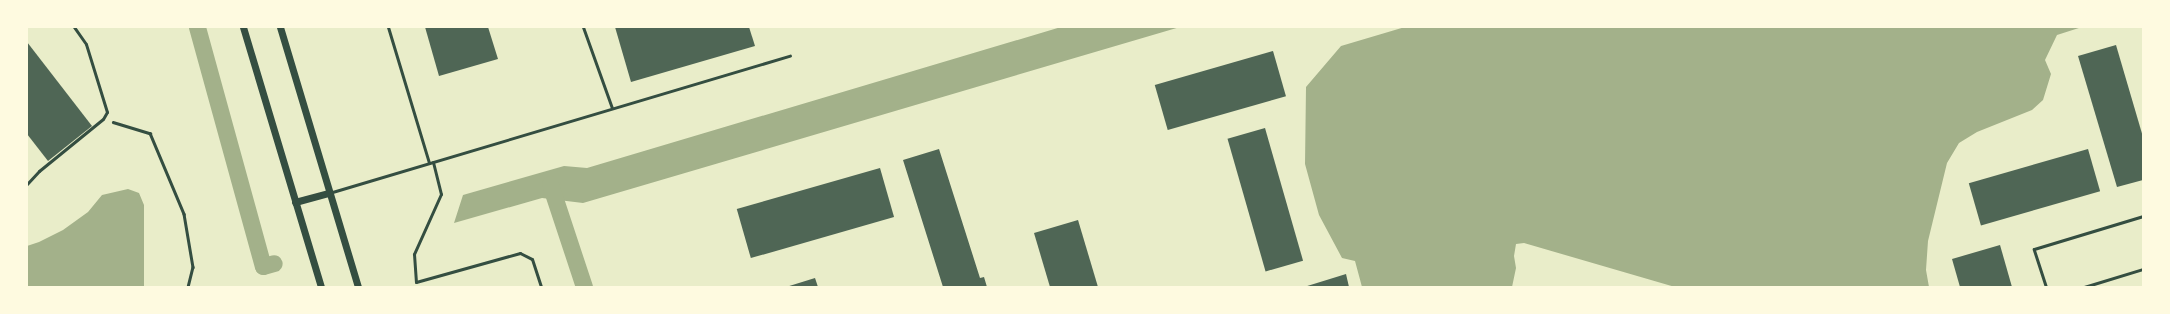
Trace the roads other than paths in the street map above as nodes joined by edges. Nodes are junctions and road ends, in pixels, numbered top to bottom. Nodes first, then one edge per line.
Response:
1 (74, 27) edge
2 (243, 27) edge
3 (280, 27) edge
4 (388, 27) edge
5 (582, 27) edge
6 (790, 56) dead end
7 (612, 108) junction
8 (433, 162) junction
9 (429, 163) junction
10 (27, 184) edge
11 (329, 193) junction
12 (296, 202) junction
13 (2143, 216) edge
14 (2143, 269) edge
15 (321, 287) edge
16 (358, 287) edge
17 (542, 287) edge
18 (2046, 287) edge
19 (2084, 287) edge

1 - 10 lane
2 - 12 street
3 - 11 street
4 - 9 lane
5 - 7 lane
6 - 7 lane
7 - 8 lane
8 - 9 lane
8 - 17 lane
9 - 11 lane
11 - 12 street
11 - 16 street
12 - 15 street
13 - 18 lane
14 - 19 lane

